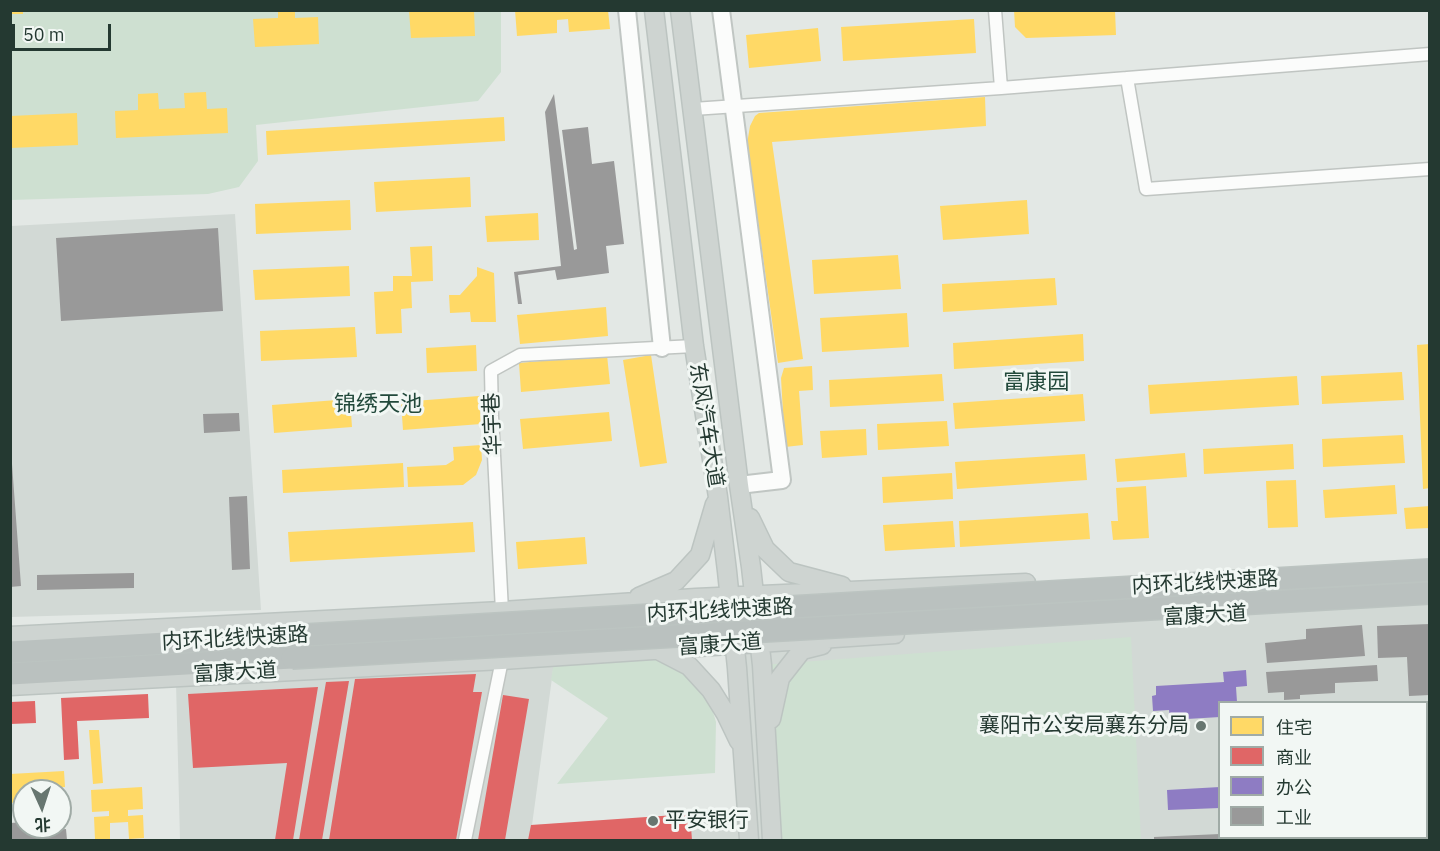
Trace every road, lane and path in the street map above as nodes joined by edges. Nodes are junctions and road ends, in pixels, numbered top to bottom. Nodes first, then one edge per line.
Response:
1 (627, 10) edge
2 (654, 10) edge
3 (680, 10) edge
4 (721, 10) edge
5 (995, 10) edge
6 (1430, 54) edge
7 (1127, 78) junction
8 (1001, 88) junction
9 (733, 106) junction
10 (693, 109) junction
11 (1430, 169) edge
12 (694, 346) junction
13 (662, 348) junction
14 (741, 494) junction
15 (718, 497) junction
16 (1430, 561) edge
17 (1430, 570) edge
18 (861, 591) junction
19 (1430, 593) edge
20 (754, 596) junction
21 (729, 597) junction
22 (1430, 602) edge
23 (624, 603) junction
24 (502, 611) junction
25 (10, 636) edge
26 (850, 637) junction
27 (759, 642) junction
28 (734, 644) junction
29 (656, 649) junction
30 (10, 652) edge
31 (502, 660) junction
32 (10, 674) edge
33 (10, 686) edge
34 (767, 742) junction
35 (743, 752) junction
36 (465, 840) edge
37 (749, 840) edge
38 (772, 840) edge

1 - 13 street
2 - 12 main road, 东风汽车大道
3 - 10 main road, 东风汽车大道
4 - 9 street
5 - 8 street
6 - 7 street
7 - 8 street
7 - 11 street
8 - 9 street
9 - 10 street
9 - 14 street
10 - 14 main road, 东风汽车大道
12 - 13 street, 华宇巷
12 - 15 main road, 东风汽车大道
13 - 24 street, 华宇巷
14 - 18 main road
14 - 20 main road, 东风汽车大道
15 - 21 main road, 东风汽车大道
15 - 23 main road
16 - 18 main road, 富康大道
17 - 30 highway, 内环北线快速路, bridge
18 - 20 main road, 富康大道
19 - 32 highway, 内环北线快速路, bridge
20 - 21 main road, 富康大道
20 - 27 main road, 东风汽车大道
21 - 23 main road, 富康大道
21 - 28 main road, 东风汽车大道
22 - 26 main road, 富康大道
23 - 24 main road, 富康大道
24 - 25 main road, 富康大道
26 - 27 main road, 富康大道
26 - 34 main road
27 - 28 main road, 富康大道
27 - 34 main road, 东风汽车大道
28 - 29 main road, 富康大道
28 - 35 main road, 东风汽车大道
29 - 31 main road, 富康大道
29 - 35 main road
31 - 33 main road, 富康大道
31 - 36 street
34 - 38 main road, 东风汽车大道
35 - 37 main road, 东风汽车大道

